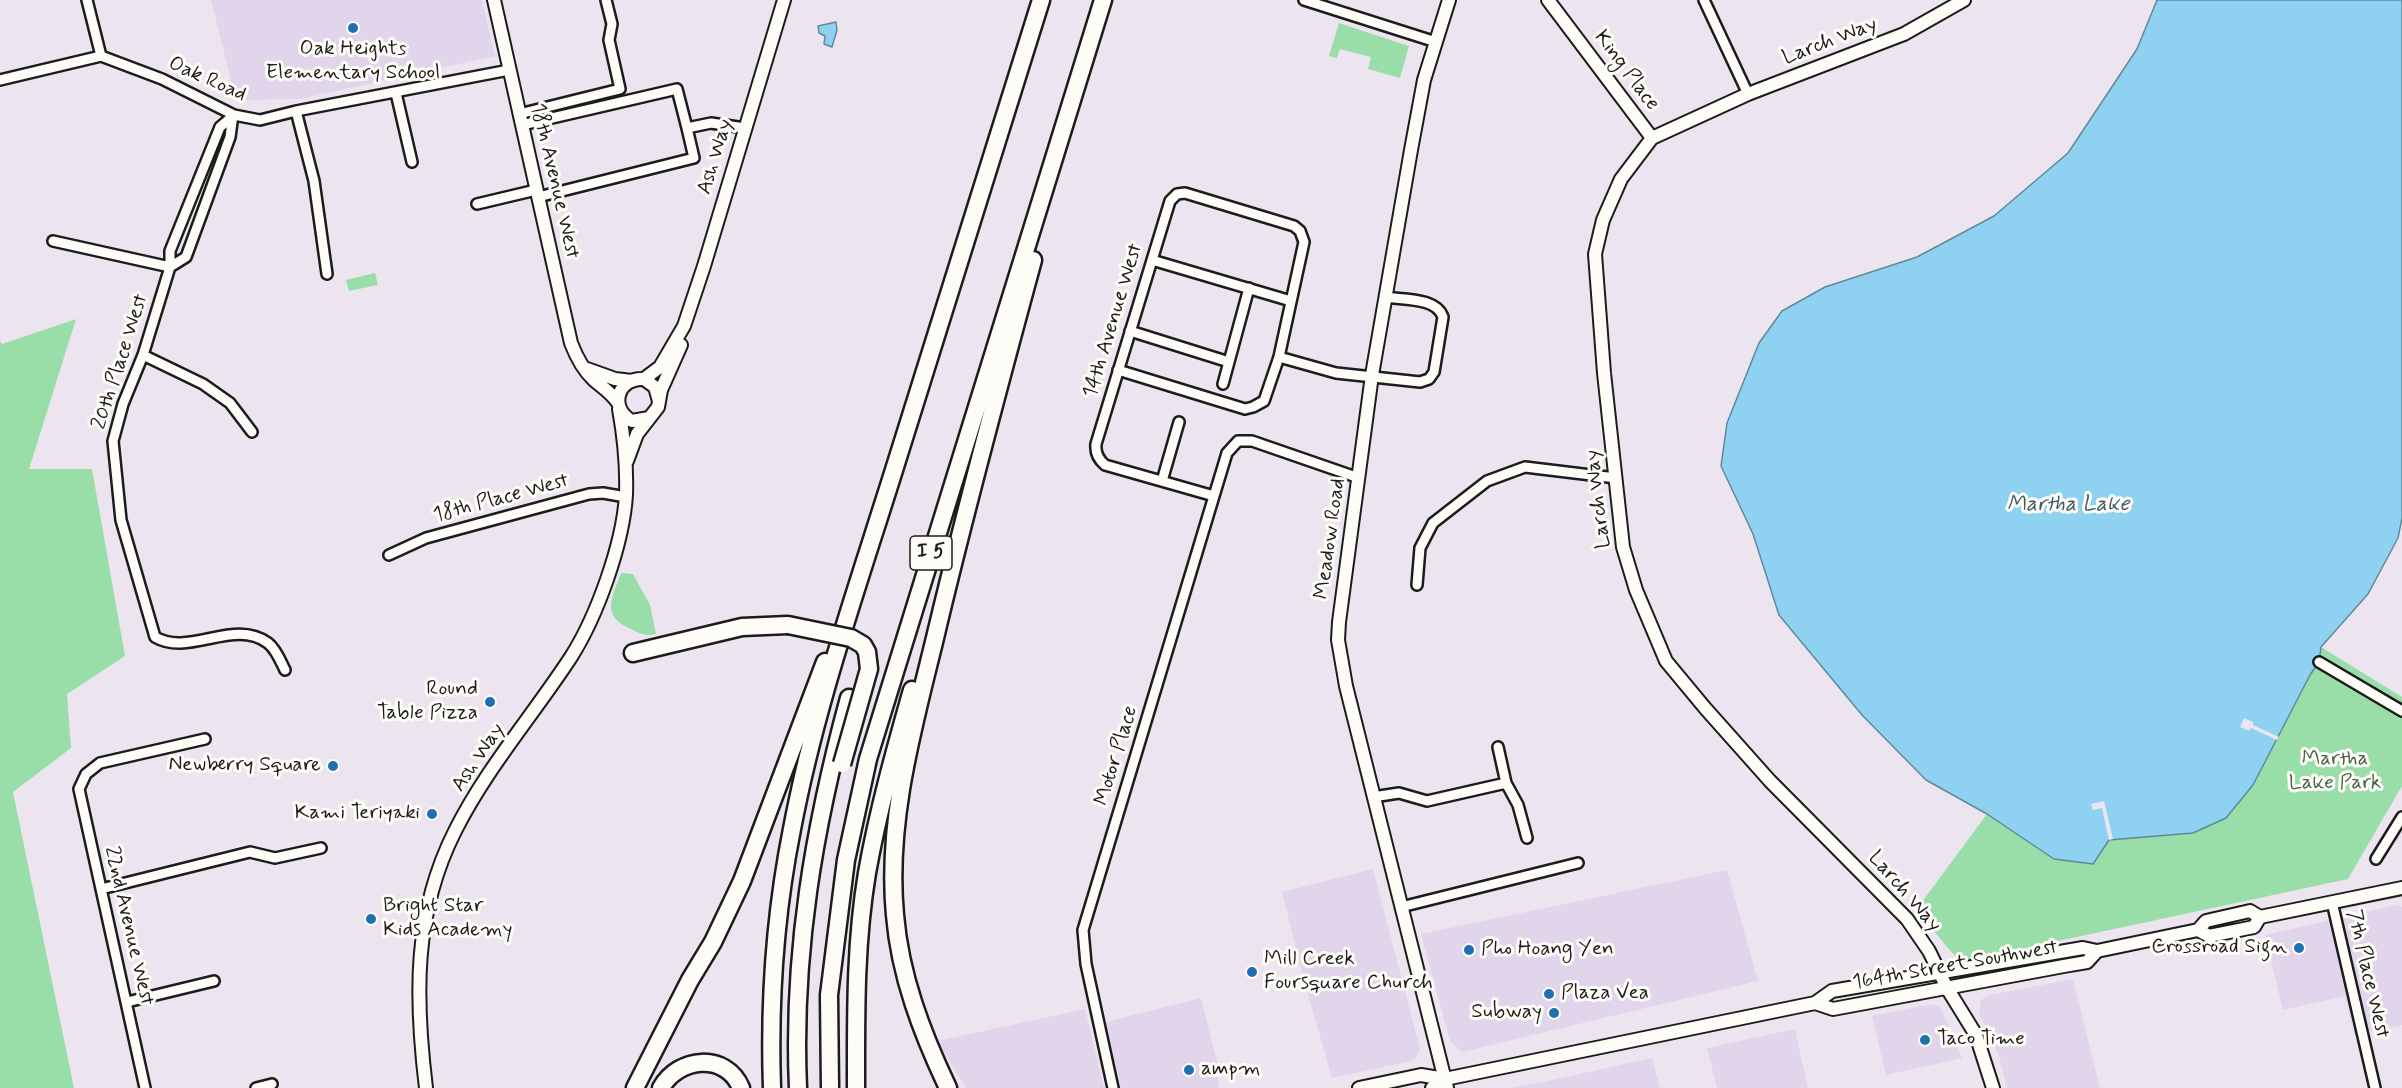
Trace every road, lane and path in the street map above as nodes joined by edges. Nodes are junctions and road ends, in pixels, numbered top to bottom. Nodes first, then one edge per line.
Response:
1 (87, 0) edge
2 (494, 0) edge
3 (606, 0) edge
4 (784, 0) edge
5 (1041, 0) edge
6 (1103, 0) edge
7 (1304, 0) edge
8 (1449, 0) edge
9 (1548, 0) edge
10 (1704, 0) edge
11 (1964, 0) edge
12 (1094, 30) junction
13 (1436, 42) junction
14 (101, 56) junction
15 (509, 70) junction
16 (0, 80) edge
17 (396, 93) junction
18 (1748, 94) junction
19 (296, 111) junction
20 (234, 115) junction
21 (521, 120) junction
22 (687, 128) junction
23 (745, 128) junction
24 (1652, 138) junction
25 (412, 162) dead end
26 (537, 193) junction
27 (477, 204) dead end
28 (53, 242) dead end
29 (1152, 260) junction
30 (170, 267) junction
31 (327, 274) dead end
32 (1249, 288) junction
33 (1385, 297) junction
34 (1291, 301) junction
35 (684, 326) junction
36 (1130, 331) junction
37 (143, 356) junction
38 (1279, 357) junction
39 (1229, 362) junction
40 (585, 368) junction
41 (1118, 370) junction
42 (1372, 375) junction
43 (638, 380) junction
44 (1224, 384) dead end
45 (659, 400) junction
46 (619, 406) junction
47 (650, 417) junction
48 (1179, 422) dead end
49 (252, 432) dead end
50 (626, 465) junction
51 (1359, 478) junction
52 (1616, 478) junction
53 (1162, 481) junction
54 (1214, 496) junction
55 (626, 497) junction
56 (956, 549) junction
57 (389, 555) dead end
58 (863, 568) junction
59 (1417, 585) dead end
60 (840, 636) junction
61 (633, 653) dead end
62 (2319, 662) dead end
63 (285, 670) dead end
64 (2402, 711) edge
65 (205, 739) dead end
66 (1498, 747) dead end
67 (1506, 783) junction
68 (1373, 797) junction
69 (2402, 817) edge
70 (1527, 838) dead end
71 (321, 848) dead end
72 (2376, 859) dead end
73 (1578, 863) dead end
74 (2402, 888) edge
75 (100, 889) junction
76 (2332, 902) junction
77 (1401, 907) junction
78 (2097, 951) junction
79 (1940, 972) junction
80 (214, 981) dead end
81 (1947, 988) junction
82 (127, 1002) junction
83 (1815, 1003) junction
84 (1446, 1083) edge
85 (272, 1084) dead end
86 (145, 1088) edge
87 (256, 1088) edge
88 (426, 1088) edge
89 (635, 1088) edge
90 (661, 1088) edge
91 (741, 1088) edge
92 (772, 1088) edge
93 (798, 1088) edge
94 (806, 1088) edge
95 (830, 1088) edge
96 (856, 1088) edge
97 (948, 1088) edge
98 (1113, 1088) edge
99 (1359, 1088) edge
100 (1432, 1088) edge
101 (1992, 1088) edge
102 (2375, 1088) edge

1 - 14 street
2 - 15 street, 18th Avenue West
3 - 21 street
4 - 23 street, Ash Way
5 - 58 highway
6 - 12 highway, I 5
7 - 13 street
8 - 13 street, Meadow Road
9 - 24 street, King Place
10 - 18 street
11 - 18 street, Larch Way
12 - 56 highway
12 - 95 highway, I 5
13 - 33 street, Meadow Road
14 - 16 street
14 - 20 street, Oak Road
15 - 17 street, Oak Road
15 - 21 street, 18th Avenue West
17 - 19 street, Oak Road
17 - 25 street
18 - 24 street, Larch Way
19 - 20 street, Oak Road
19 - 31 street
20 - 30 street, 20th Place West
20 - 30 street, 20th Place West
21 - 22 street
21 - 26 street, 18th Avenue West
22 - 23 street
22 - 26 street
23 - 35 street, Ash Way
24 - 52 street, Larch Way
26 - 27 street
26 - 40 street, 18th Avenue West
28 - 30 street
29 - 32 street
29 - 34 street, 14th Avenue West
29 - 36 street, 14th Avenue West
30 - 37 street, 20th Place West
32 - 34 street
32 - 39 street
33 - 42 street, Meadow Road
33 - 42 street
34 - 38 street
35 - 43 street, Ash Way
35 - 45 street, Ash Way
36 - 39 street
36 - 41 street, 14th Avenue West
37 - 49 street
37 - 63 street, 20th Place West
38 - 41 street
38 - 42 street
39 - 44 street
40 - 43 street
40 - 46 street, 18th Avenue West
41 - 53 street, 14th Avenue West
42 - 51 street, Meadow Road
43 - 45 street
43 - 46 street
45 - 47 street
46 - 47 street
46 - 50 street, Ash Way
47 - 50 street, Ash Way
48 - 53 street
50 - 55 street, Ash Way
51 - 54 street, Motor Place
51 - 68 street, Meadow Road
52 - 59 street
52 - 79 street, Larch Way
53 - 54 street
54 - 98 street, Motor Place
55 - 57 street, 18th Place West
55 - 88 street, Ash Way
56 - 96 highway
56 - 97 highway
58 - 89 highway
58 - 92 highway
60 - 61 highway, bridge
60 - 93 highway
60 - 94 highway, bridge
62 - 64 street
65 - 75 street, 22nd Avenue West
66 - 67 street
67 - 68 street
67 - 70 street
68 - 77 street, Meadow Road
69 - 72 street
71 - 75 street
73 - 77 street
74 - 76 street, 164th Street Southwest
75 - 82 street, 22nd Avenue West
76 - 78 street, 164th Street Southwest
76 - 102 street, 7th Place West
77 - 84 street, Meadow Road
78 - 79 street, 164th Street Southwest
78 - 81 street, 164th Street Southwest
79 - 81 street, Larch Way
79 - 83 street, 164th Street Southwest
80 - 82 street
81 - 83 street, 164th Street Southwest
81 - 101 street, Larch Way
82 - 86 street, 22nd Avenue West
83 - 84 street, 164th Street Southwest
84 - 99 street, 164th Street Southwest
84 - 100 street, 164th Street Southwest
85 - 87 street
90 - 91 highway

